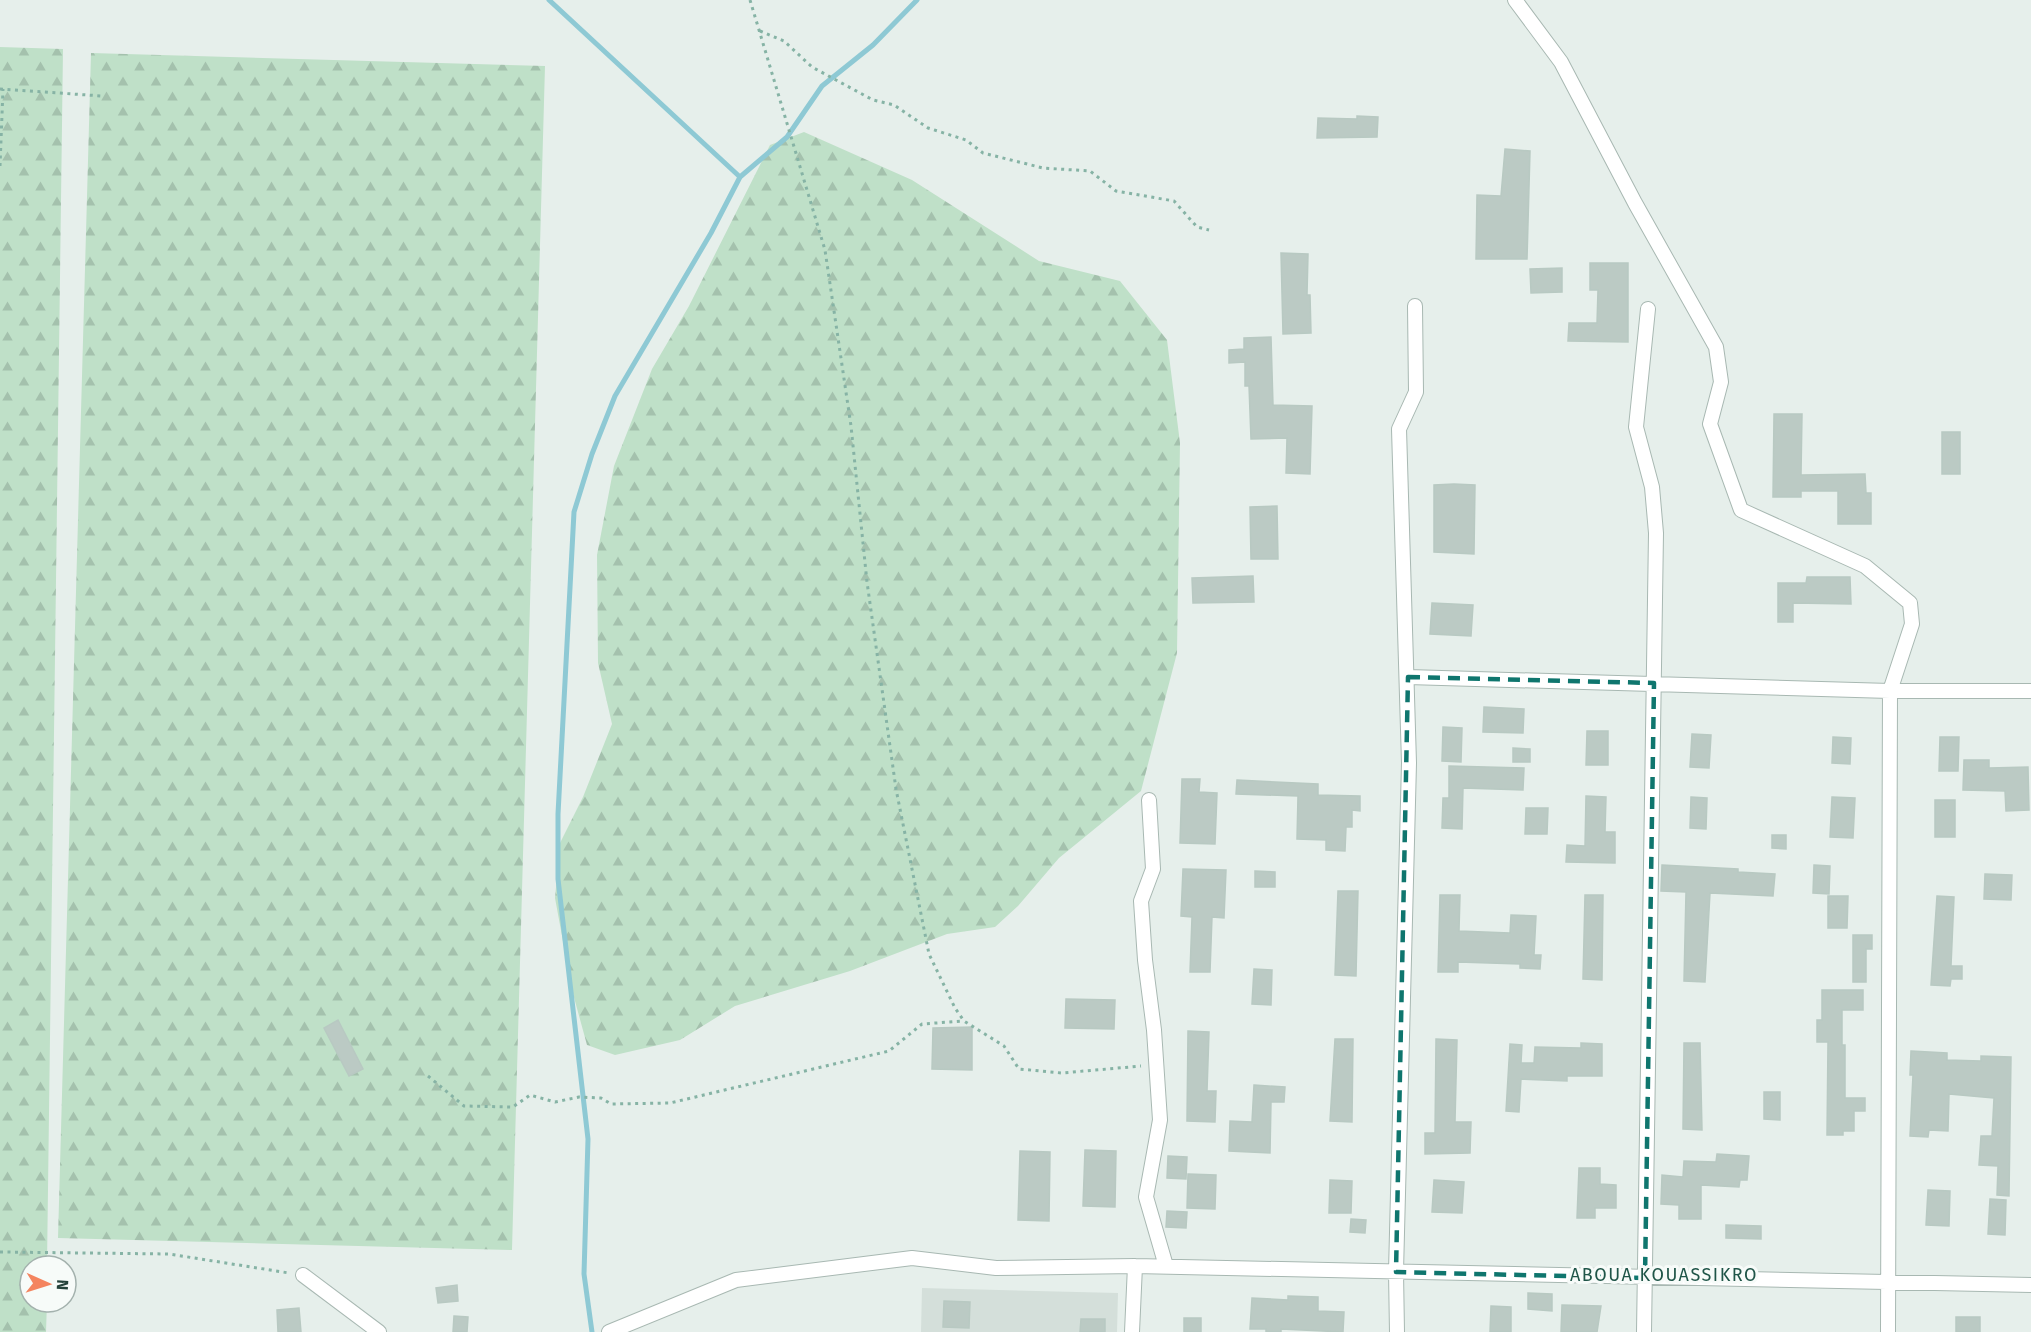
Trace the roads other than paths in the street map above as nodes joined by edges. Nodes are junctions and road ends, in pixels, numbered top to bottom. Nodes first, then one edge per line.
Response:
1 (1515, 0) edge
2 (1415, 306) dead end
3 (1648, 309) dead end
4 (1408, 677) junction
5 (1654, 683) junction
6 (1890, 691) junction
7 (2031, 691) edge
8 (1149, 800) dead end
9 (1136, 1266) junction
10 (1166, 1266) junction
11 (1396, 1272) junction
12 (303, 1275) road end
13 (1645, 1278) junction
14 (1888, 1283) junction
15 (2031, 1285) edge
16 (379, 1332) edge
17 (609, 1332) edge
18 (1132, 1332) edge
19 (1397, 1332) edge
20 (1644, 1332) edge
21 (1888, 1332) edge

1 - 6 street
2 - 4 street
3 - 5 street
4 - 5 street
4 - 11 street
5 - 6 street
5 - 13 street
6 - 7 street
6 - 14 street
8 - 10 street
9 - 10 street
9 - 17 street
9 - 18 street
10 - 11 street
11 - 13 street
11 - 19 street
12 - 16 street
13 - 14 street
13 - 20 street
14 - 15 street
14 - 21 street

